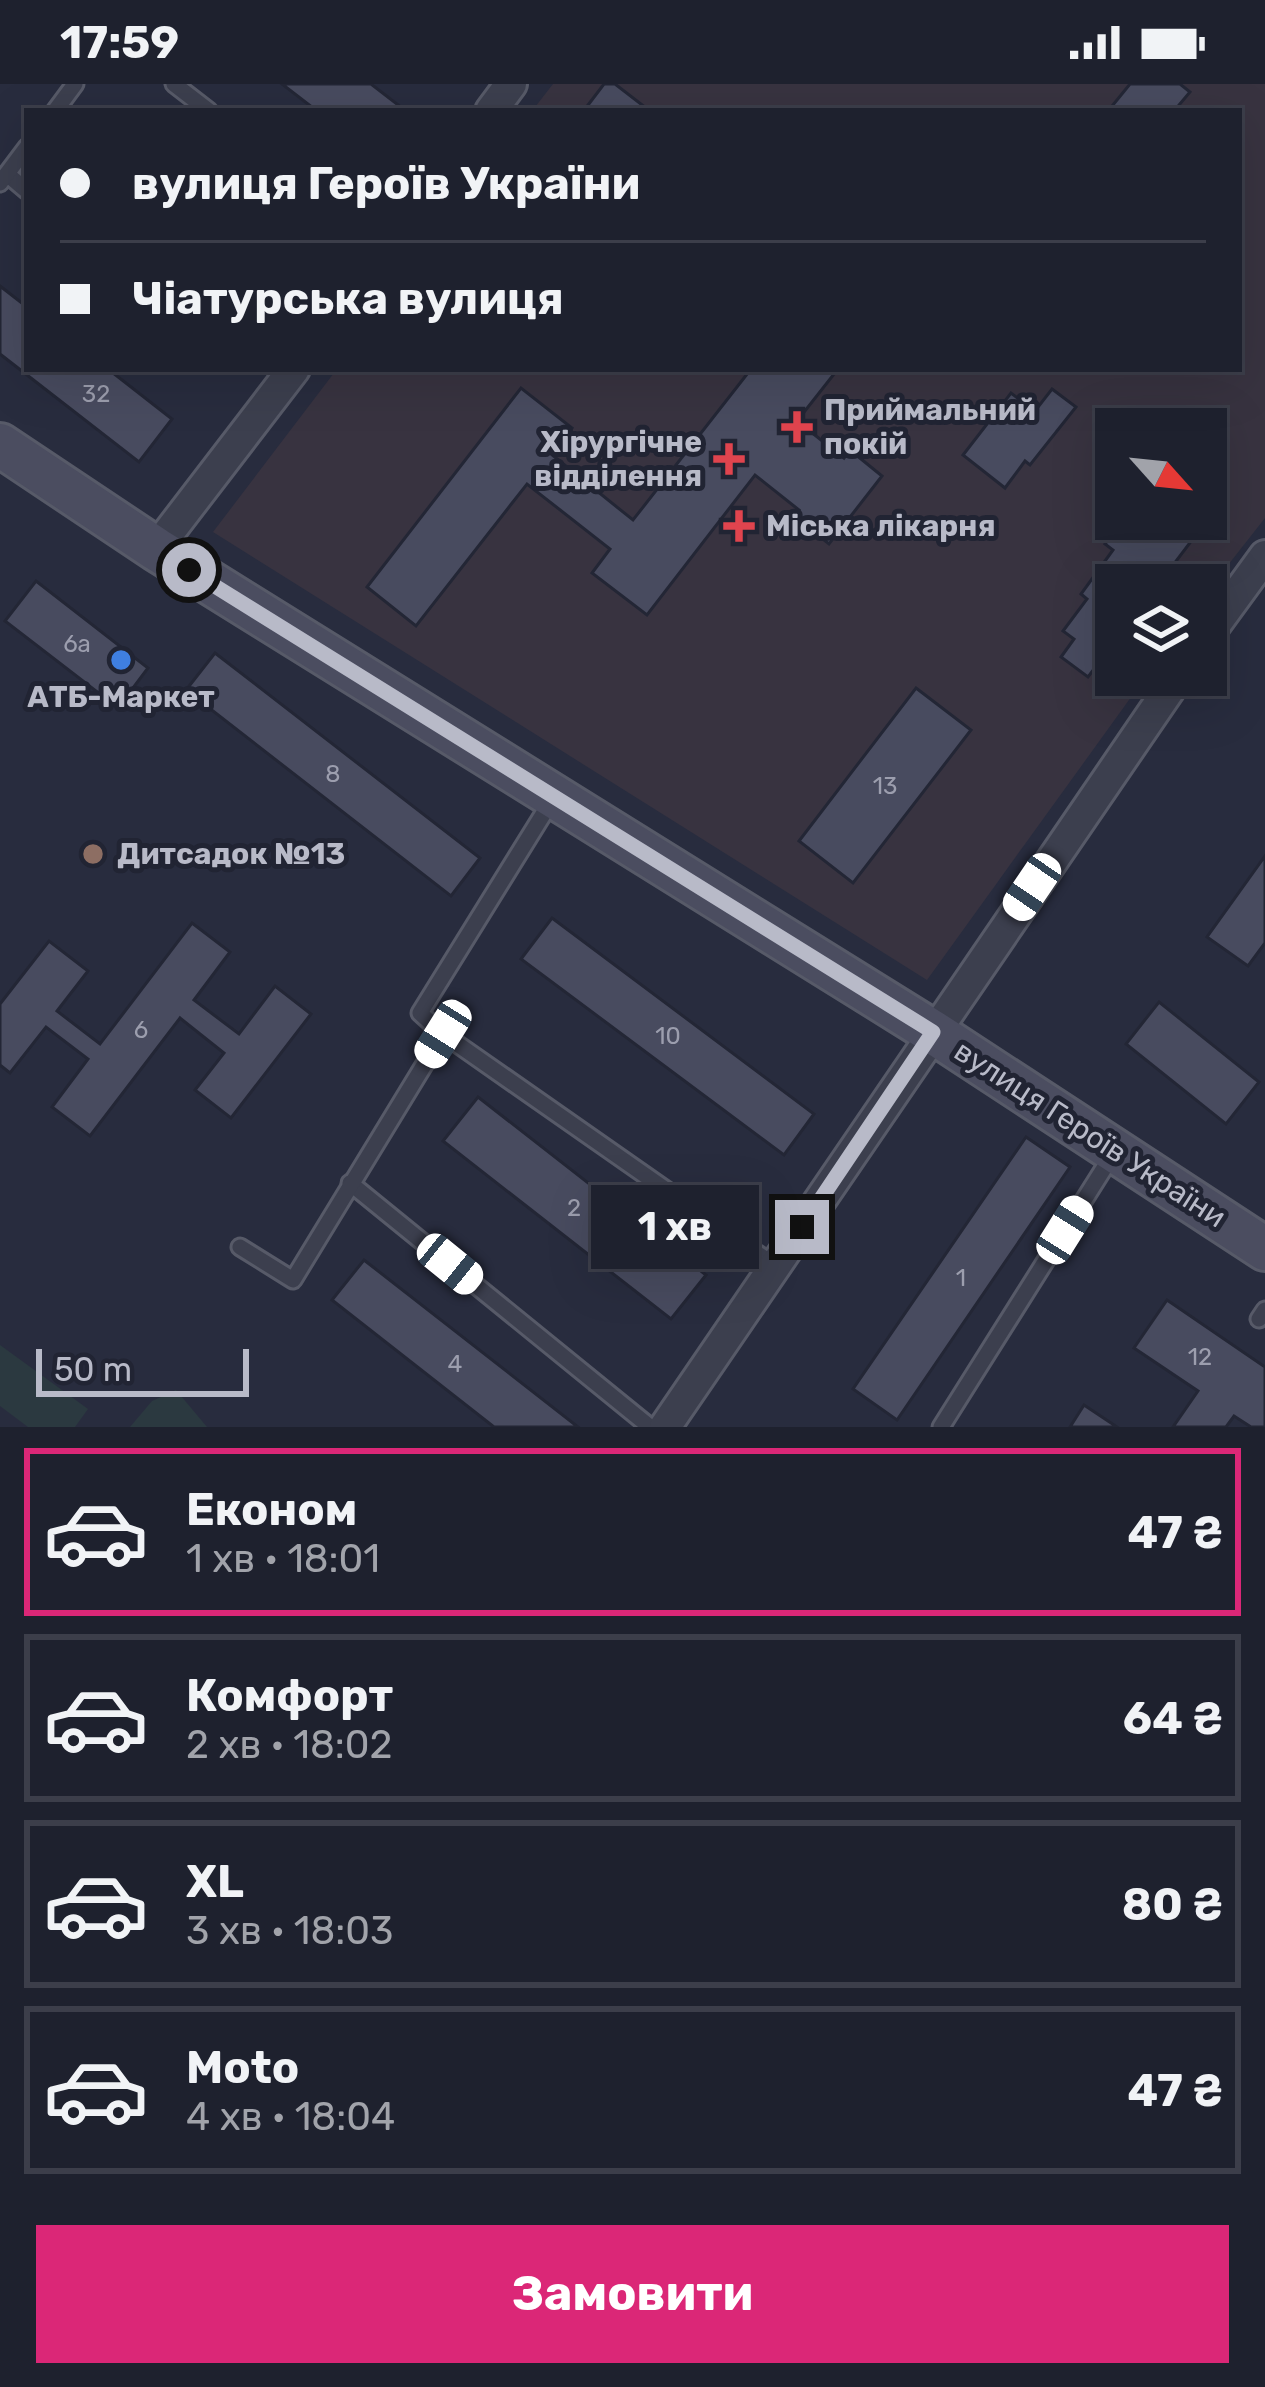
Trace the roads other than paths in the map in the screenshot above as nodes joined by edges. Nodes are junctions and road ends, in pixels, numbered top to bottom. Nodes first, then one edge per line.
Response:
1 (175, 84) edge
2 (511, 84) edge
3 (205, 108) edge
4 (492, 108) edge
5 (24, 151) edge
6 (3, 178) edge
7 (292, 372) edge
8 (0, 445) edge
9 (155, 549) junction
10 (1265, 556) edge
11 (1227, 608) edge
12 (1165, 696) edge
13 (554, 797) junction
14 (933, 1032) junction
15 (443, 1034) junction
16 (1114, 1151) junction
17 (350, 1183) junction
18 (240, 1246) dead end
19 (1265, 1249) edge
20 (775, 1266) junction
21 (650, 1427) edge
22 (665, 1427) edge
23 (941, 1427) edge

1 - 3 lane
2 - 4 street
5 - 6 lane
7 - 9 street
8 - 9 street, вулиця Героїв України
9 - 13 street, вулиця Героїв України
10 - 11 street
12 - 14 street
13 - 14 street, вулиця Героїв України
13 - 15 lane
14 - 16 street, вулиця Героїв України
14 - 20 street
15 - 17 lane
15 - 20 lane
16 - 19 street, вулиця Героїв України
16 - 23 lane
17 - 18 lane
17 - 21 lane
20 - 22 street

